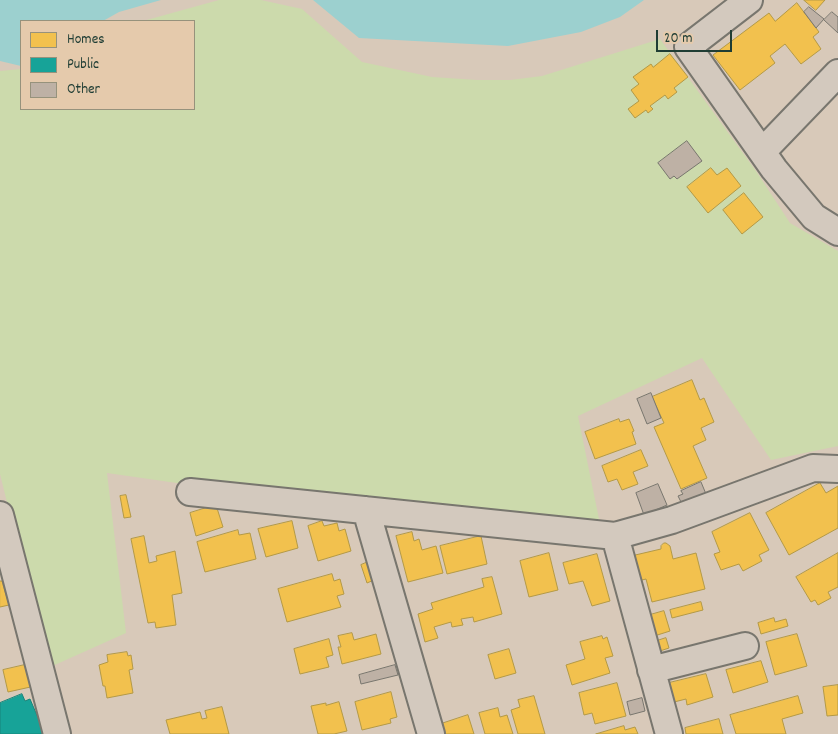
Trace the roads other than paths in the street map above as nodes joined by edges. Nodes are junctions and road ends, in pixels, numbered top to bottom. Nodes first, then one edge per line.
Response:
1 (749, 0) edge
2 (838, 73) edge
3 (762, 152) junction
4 (838, 232) edge
5 (838, 469) edge
6 (190, 492) dead end
7 (366, 510) junction
8 (0, 515) edge
9 (615, 536) junction
10 (745, 646) dead end
11 (651, 670) junction
12 (57, 734) edge
13 (431, 734) edge
14 (669, 734) edge

1 - 3 street
2 - 3 street
3 - 4 street
5 - 9 street
6 - 7 street
7 - 9 street
7 - 13 street
8 - 12 street
9 - 11 street
10 - 11 street
11 - 14 street

